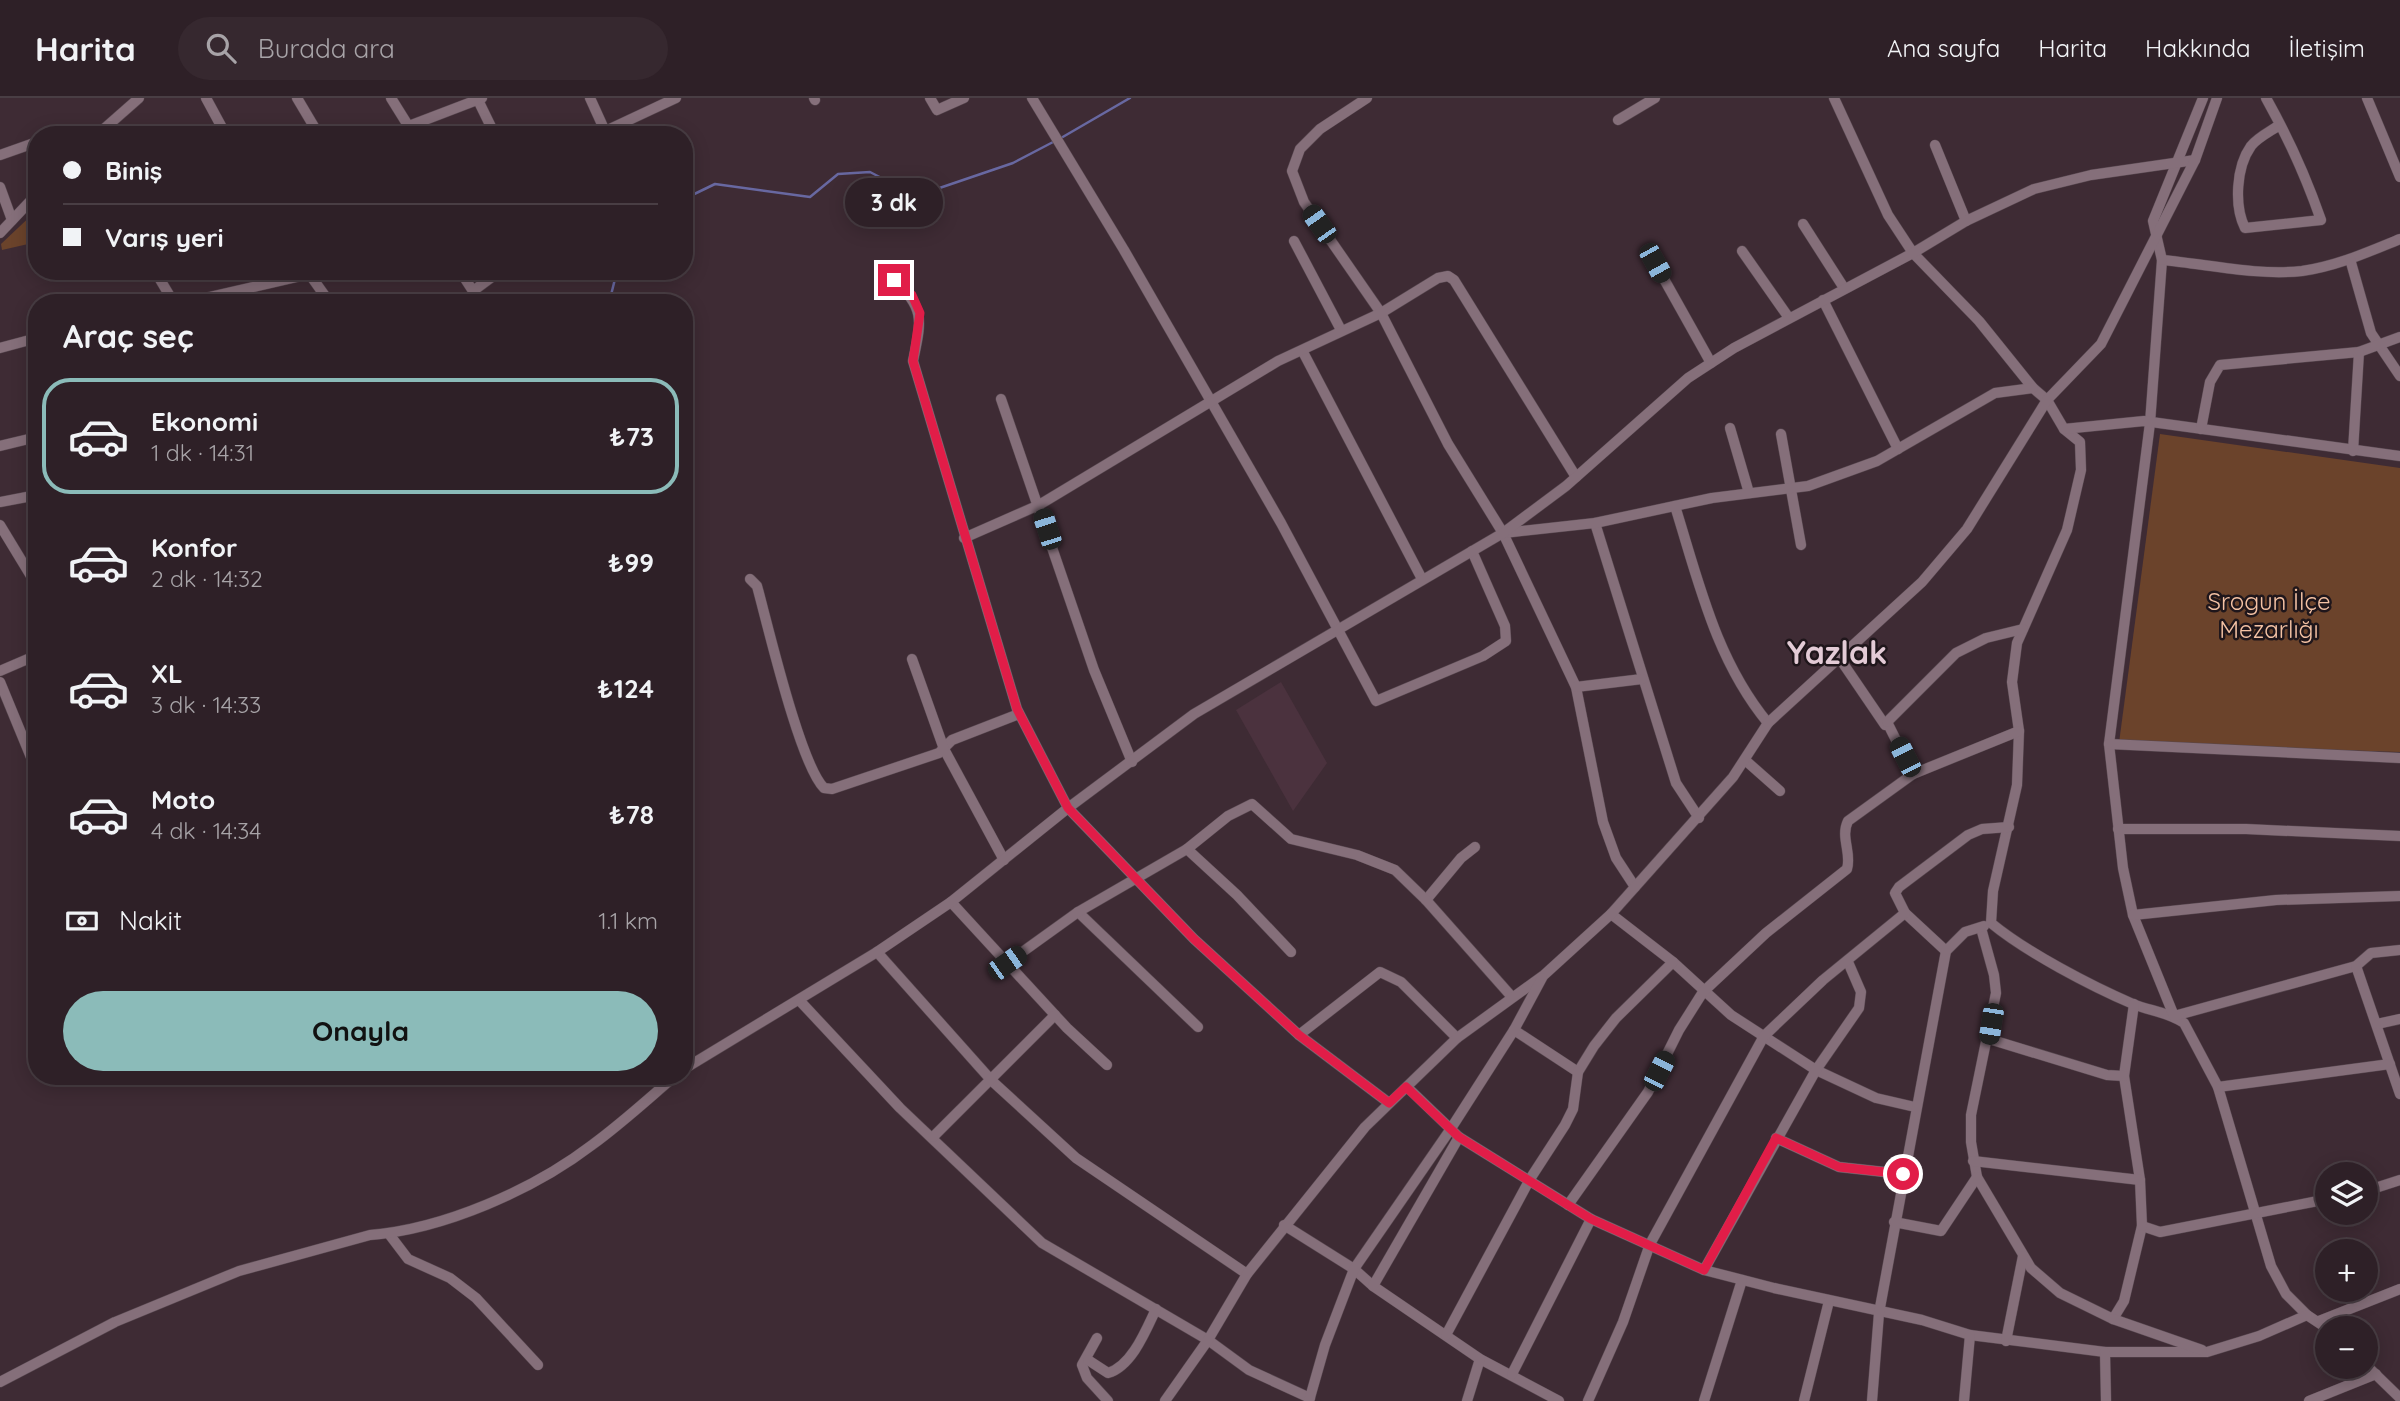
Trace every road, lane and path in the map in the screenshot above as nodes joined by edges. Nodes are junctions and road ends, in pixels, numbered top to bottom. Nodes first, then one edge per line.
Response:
1 (139, 98) edge
2 (206, 98) edge
3 (297, 98) edge
4 (391, 98) edge
5 (590, 98) edge
6 (676, 98) edge
7 (930, 98) edge
8 (964, 98) edge
9 (1032, 98) edge
10 (1367, 98) edge
11 (1655, 98) edge
12 (1834, 98) edge
13 (2203, 98) edge
14 (2217, 98) edge
15 (2266, 98) edge
16 (2367, 98) edge
17 (479, 99) edge
18 (1618, 120) dead end
19 (107, 126) edge
20 (221, 126) edge
21 (314, 126) edge
22 (408, 126) edge
23 (420, 126) edge
24 (491, 126) edge
25 (599, 126) edge
26 (616, 126) edge
27 (2278, 126) junction
28 (28, 145) edge
29 (1935, 145) dead end
30 (0, 155) edge
31 (2195, 160) junction
32 (2179, 162) junction
33 (2400, 176) edge
34 (0, 187) edge
35 (28, 203) edge
36 (12, 220) junction
37 (1966, 221) junction
38 (1803, 224) dead end
39 (0, 233) edge
40 (2155, 239) junction
41 (2400, 239) edge
42 (1294, 241) dead end
43 (1742, 251) dead end
44 (1913, 253) junction
45 (2350, 259) junction
46 (2162, 260) junction
47 (1655, 263) dead end
48 (280, 280) edge
49 (466, 280) edge
50 (488, 280) edge
51 (894, 280) dead end
52 (1844, 288) junction
53 (221, 294) edge
54 (1823, 300) junction
55 (1381, 313) junction
56 (1789, 318) junction
57 (1341, 330) junction
58 (2400, 337) edge
59 (28, 340) edge
60 (2376, 344) junction
61 (0, 348) edge
62 (1303, 352) junction
63 (2359, 352) junction
64 (1711, 363) junction
65 (2400, 376) edge
66 (2032, 388) junction
67 (1001, 399) dead end
68 (2047, 400) junction
69 (1211, 402) junction
70 (2150, 423) junction
71 (1730, 428) dead end
72 (2064, 429) junction
73 (2201, 429) junction
74 (1781, 434) dead end
75 (28, 439) edge
76 (0, 446) edge
77 (1898, 449) junction
78 (2353, 451) junction
79 (2400, 456) edge
80 (1576, 477) junction
81 (1792, 488) junction
82 (1749, 493) junction
83 (28, 497) edge
84 (0, 502) edge
85 (1039, 505) junction
86 (1675, 506) junction
87 (1595, 523) junction
88 (0, 525) edge
89 (1503, 533) junction
90 (964, 538) junction
91 (1801, 545) dead end
92 (1472, 551) junction
93 (28, 571) edge
94 (750, 579) dead end
95 (1422, 579) junction
96 (2023, 629) junction
97 (1337, 630) junction
98 (1838, 656) junction
99 (912, 659) dead end
100 (28, 660) edge
101 (0, 671) edge
102 (1642, 679) junction
103 (0, 682) edge
104 (1576, 687) junction
105 (1019, 714) junction
106 (1887, 722) junction
107 (1768, 723) junction
108 (2019, 731) junction
109 (2109, 744) junction
110 (944, 748) junction
111 (28, 750) edge
112 (2400, 758) edge
113 (1745, 760) junction
114 (1132, 762) junction
115 (1913, 774) junction
116 (1780, 791) dead end
117 (1068, 808) junction
118 (1699, 818) junction
119 (2009, 827) junction
120 (2118, 829) junction
121 (2400, 836) edge
122 (1475, 847) dead end
123 (1187, 849) junction
124 (1004, 860) junction
125 (1136, 877) junction
126 (1635, 887) junction
127 (2400, 896) edge
128 (1426, 900) junction
129 (951, 902) junction
130 (1078, 912) junction
131 (1905, 913) junction
132 (1611, 914) junction
133 (2133, 915) junction
134 (1986, 925) junction
135 (2400, 950) edge
136 (1946, 951) junction
137 (877, 952) junction
138 (1291, 952) dead end
139 (1673, 962) junction
140 (1848, 962) junction
141 (1007, 963) junction
142 (2356, 966) junction
143 (1544, 975) junction
144 (1703, 992) junction
145 (1512, 997) junction
146 (799, 1000) junction
147 (2134, 1004) junction
148 (1055, 1015) junction
149 (2174, 1016) junction
150 (2400, 1019) edge
151 (2377, 1024) junction
152 (1198, 1027) dead end
153 (1514, 1030) junction
154 (1299, 1035) junction
155 (1765, 1037) junction
156 (1457, 1038) junction
157 (1989, 1039) junction
158 (693, 1064) edge
159 (2390, 1064) junction
160 (1107, 1065) dead end
161 (1816, 1070) junction
162 (1578, 1072) junction
163 (2124, 1076) junction
164 (992, 1081) junction
165 (664, 1085) edge
166 (1406, 1087) junction
167 (2218, 1087) junction
168 (2400, 1094) edge
169 (1389, 1103) junction
170 (1915, 1107) junction
171 (1455, 1134) junction
172 (933, 1137) junction
173 (1776, 1138) junction
174 (1973, 1161) junction
175 (1903, 1174) junction
176 (1977, 1177) junction
177 (1530, 1180) junction
178 (2140, 1180) junction
179 (2400, 1180) edge
180 (2378, 1187) edge
181 (2315, 1201) edge
182 (1568, 1205) junction
183 (2254, 1212) junction
184 (1591, 1219) junction
185 (1894, 1222) junction
186 (1284, 1225) junction
187 (2143, 1226) junction
188 (389, 1234) junction
189 (1650, 1244) junction
190 (2023, 1256) junction
191 (1354, 1269) junction
192 (1704, 1270) junction
193 (1247, 1274) junction
194 (1742, 1280) junction
195 (1373, 1286) junction
196 (2400, 1289) edge
197 (1829, 1301) junction
198 (1156, 1310) junction
199 (1879, 1313) junction
200 (2307, 1315) junction
201 (2332, 1316) edge
202 (2113, 1319) junction
203 (2315, 1319) edge
204 (1446, 1335) junction
205 (1970, 1335) junction
206 (1097, 1338) dead end
207 (1208, 1340) junction
208 (2006, 1341) junction
209 (2105, 1352) junction
210 (2207, 1352) junction
211 (1480, 1359) junction
212 (1087, 1360) junction
213 (538, 1365) dead end
214 (1512, 1374) junction
215 (2378, 1376) edge
216 (2364, 1379) edge
217 (0, 1382) edge
218 (2400, 1398) edge
219 (1309, 1399) edge
220 (1108, 1401) edge
221 (1165, 1401) edge
222 (1467, 1401) edge
223 (1559, 1401) edge
224 (1588, 1401) edge
225 (1704, 1401) edge
226 (1804, 1401) edge
227 (1872, 1401) edge
228 (1964, 1401) edge
229 (2106, 1401) edge
230 (2309, 1401) edge

1 - 19 street
2 - 20 street
3 - 21 street
4 - 22 street
5 - 25 street
6 - 26 street
7 - 8 street
9 - 69 street
10 - 55 street
11 - 18 street
12 - 44 street
13 - 32 street
14 - 31 street
15 - 27 street
16 - 33 street
17 - 23 street
17 - 24 street
27 - 27 street
28 - 30 street
29 - 37 street
31 - 32 street
31 - 40 street
32 - 37 street
32 - 40 street
34 - 36 street
35 - 36 street
36 - 39 street
37 - 44 street
38 - 52 street
40 - 46 street
40 - 68 street
41 - 45 street
42 - 57 street
43 - 56 street
44 - 52 street
44 - 66 street
45 - 46 street
45 - 60 street
46 - 70 street
47 - 64 street
48 - 53 street
49 - 50 street
51 - 90 street
52 - 54 street
54 - 56 street
54 - 77 street
55 - 57 street
55 - 80 street
55 - 89 street
56 - 64 street
57 - 62 street
58 - 60 street
59 - 61 street
60 - 63 street
60 - 65 street
62 - 69 street
62 - 95 street
63 - 73 street
63 - 78 street
64 - 80 street
66 - 68 street
66 - 77 street
67 - 85 street
68 - 72 street
68 - 98 street
69 - 85 street
69 - 97 street
70 - 72 street
70 - 73 street
70 - 109 street
71 - 82 street
72 - 96 street
73 - 78 street
74 - 81 street
75 - 76 street
77 - 81 street
78 - 79 street
80 - 89 street
81 - 82 street
81 - 91 street
82 - 86 street
83 - 84 street
85 - 90 street
85 - 114 street
86 - 87 street
86 - 107 street
87 - 89 street
87 - 102 street
88 - 93 street
89 - 92 street
89 - 104 street
90 - 105 street
92 - 95 street
92 - 97 street
94 - 110 street
95 - 97 street
96 - 106 street
96 - 108 street
97 - 114 street
98 - 106 street
98 - 107 street
99 - 110 street
100 - 101 street
102 - 104 street
102 - 118 street
103 - 111 street
104 - 126 street
105 - 110 street
105 - 117 street
106 - 115 street
107 - 113 street
108 - 115 street
108 - 119 street
109 - 112 street
109 - 120 street
110 - 124 street
113 - 116 street
113 - 118 street
114 - 117 street
115 - 144 street
117 - 124 street
117 - 125 street
118 - 126 street
119 - 131 street
119 - 134 street
120 - 121 street
120 - 133 street
122 - 128 street
123 - 125 street
123 - 128 street
123 - 138 street
124 - 129 street
125 - 130 street
125 - 154 street
126 - 132 street
127 - 133 street
128 - 145 street
129 - 137 street
129 - 141 street
130 - 141 street
130 - 152 street
131 - 136 street
131 - 140 street
132 - 139 street
132 - 143 street
133 - 149 street
134 - 136 street
134 - 147 street
134 - 157 street
135 - 142 street
136 - 170 street
137 - 146 street
137 - 164 street
139 - 144 street
139 - 162 street
140 - 155 street
140 - 161 street
141 - 148 street
142 - 149 street
142 - 151 street
143 - 145 street
143 - 153 street
144 - 155 street
144 - 182 street
145 - 156 street
146 - 158 street
146 - 172 street
147 - 149 street
147 - 163 street
148 - 160 street
148 - 164 street
149 - 167 street
150 - 151 street
151 - 159 street
153 - 162 street
153 - 171 street
154 - 156 street
154 - 169 street
155 - 161 street
155 - 189 street
156 - 166 street
157 - 163 street
157 - 174 street
159 - 167 street
159 - 168 street
161 - 170 street
161 - 173 street
162 - 177 street
163 - 178 street
164 - 172 street
164 - 193 street
165 - 188 street
166 - 169 street
166 - 171 street
167 - 183 street
169 - 186 street
170 - 175 street
171 - 177 street
171 - 191 street
171 - 195 street
172 - 198 street
173 - 175 street
173 - 192 street
174 - 176 street
174 - 178 street
175 - 185 street
176 - 185 street
176 - 190 street
177 - 182 street
177 - 204 street
178 - 187 street
179 - 180 street
181 - 183 street
182 - 184 street
183 - 187 street
183 - 200 street
184 - 189 street
184 - 214 street
185 - 199 street
186 - 191 street
186 - 193 street
187 - 202 street
188 - 213 street
188 - 217 street
189 - 192 street
189 - 224 street
190 - 202 street
190 - 208 street
191 - 195 street
191 - 219 street
192 - 194 street
193 - 207 street
194 - 197 street
194 - 225 street
195 - 204 street
196 - 201 street
197 - 199 street
197 - 226 street
198 - 207 street
198 - 212 street
199 - 205 street
199 - 227 street
200 - 203 street
200 - 210 street
202 - 210 street
204 - 211 street
205 - 208 street
205 - 228 street
206 - 212 street
207 - 219 street
207 - 221 street
208 - 209 street
209 - 210 street
209 - 229 street
211 - 214 street
211 - 222 street
212 - 220 street
214 - 223 street
215 - 218 street
216 - 230 street

